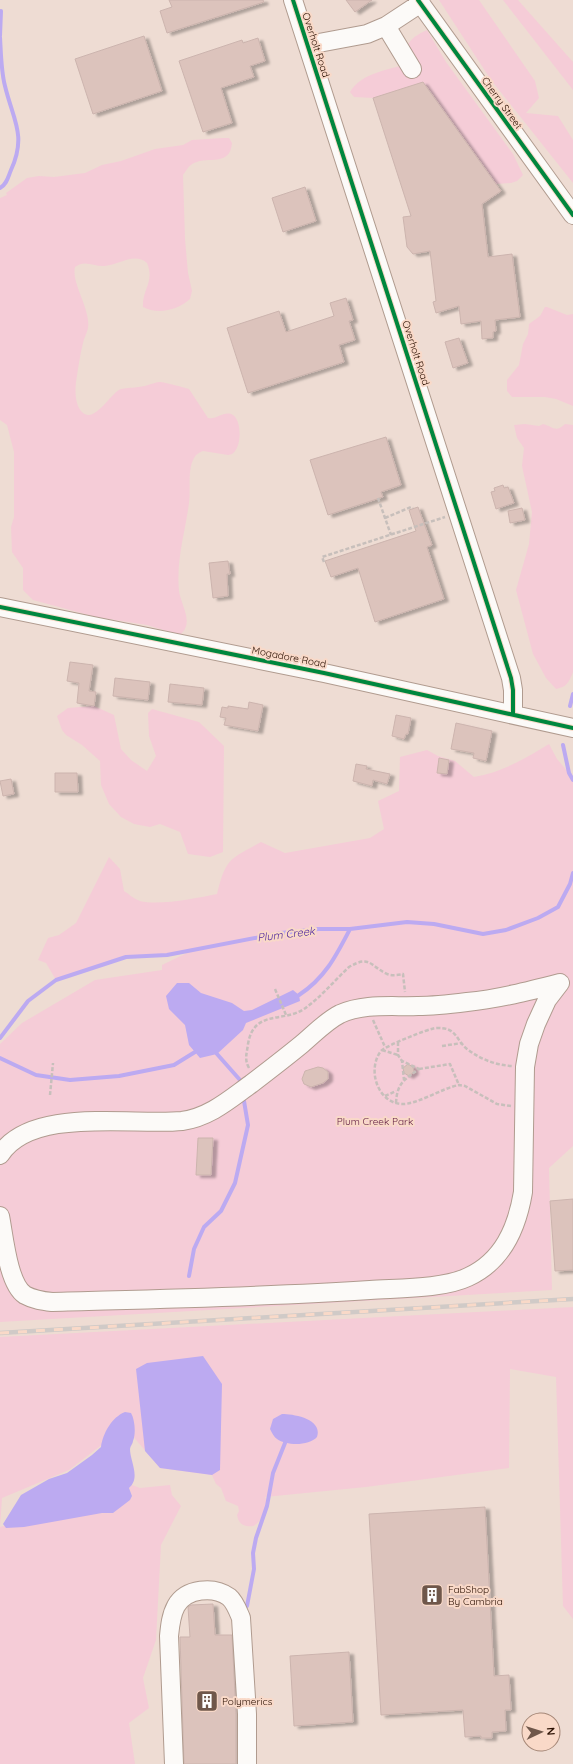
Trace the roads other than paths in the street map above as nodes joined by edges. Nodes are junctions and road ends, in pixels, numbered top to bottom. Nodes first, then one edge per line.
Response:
1 (293, 0) edge
2 (419, 2) edge
3 (386, 26) junction
4 (308, 46) junction
5 (412, 69) dead end
6 (573, 215) edge
7 (0, 607) edge
8 (513, 714) junction
9 (573, 728) edge
10 (566, 980) edge
11 (0, 1155) edge
12 (0, 1216) edge
13 (174, 1764) edge
14 (247, 1764) edge

1 - 4 street, Overholt Road
2 - 3 street
2 - 6 street, Cherry Street
3 - 4 street
3 - 5 street
4 - 8 street, Overholt Road
7 - 8 street, Mogadore Road
8 - 9 street, Mogadore Road
10 - 11 street
10 - 12 street
13 - 14 street

